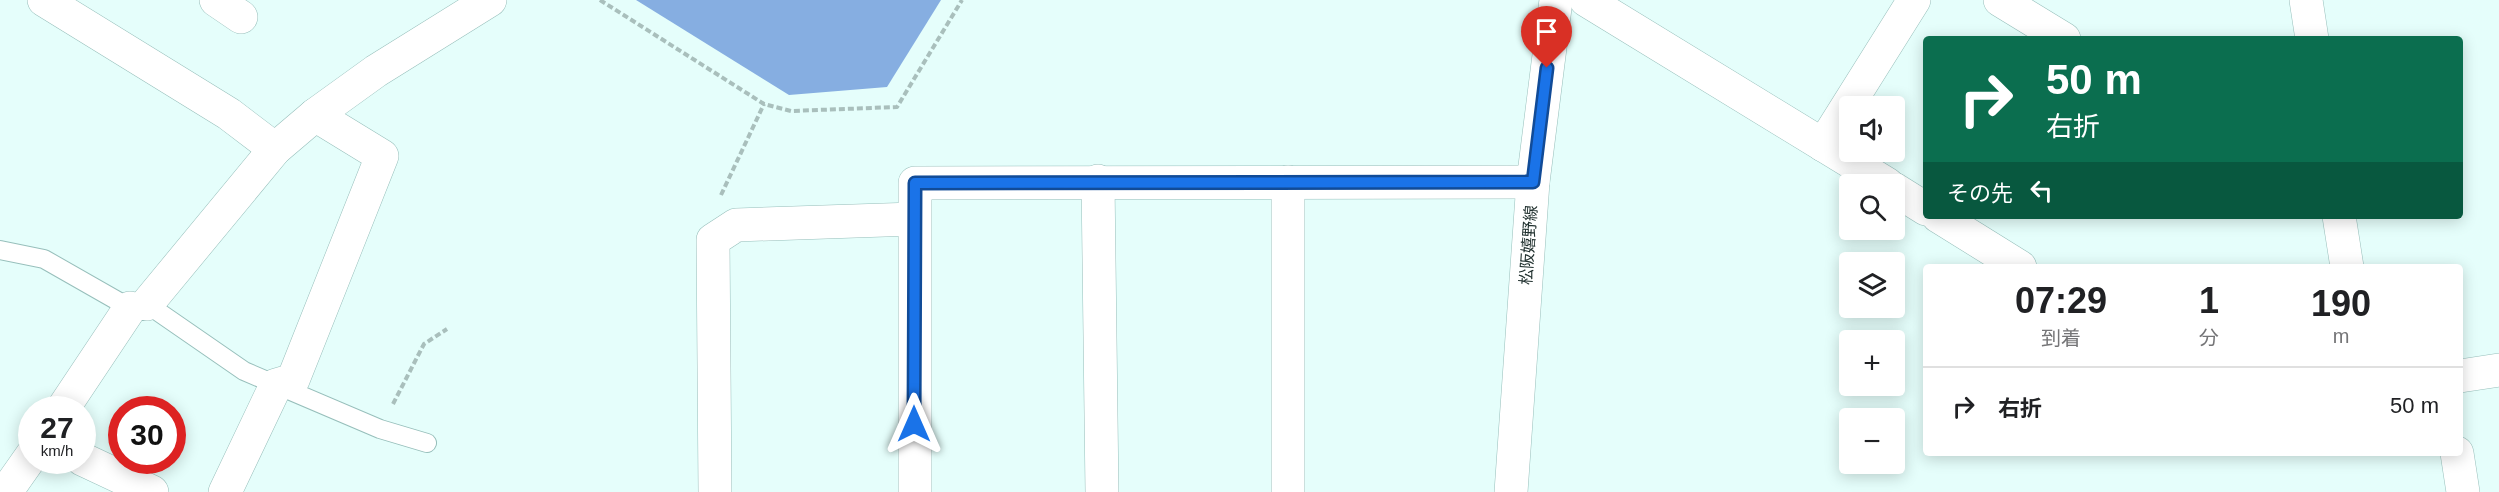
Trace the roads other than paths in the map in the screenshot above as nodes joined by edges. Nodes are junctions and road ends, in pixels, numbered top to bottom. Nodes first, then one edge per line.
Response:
1 (44, 0) edge
2 (490, 0) edge
3 (1556, 0) edge
4 (1586, 0) edge
5 (1914, 0) edge
6 (2000, 0) edge
7 (2306, 0) edge
8 (2059, 36) edge
9 (2312, 36) edge
10 (315, 115) junction
11 (1823, 145) junction
12 (275, 149) junction
13 (1871, 174) edge
14 (1098, 181) junction
15 (1288, 182) junction
16 (1533, 182) junction
17 (1905, 196) edge
18 (1923, 207) edge
19 (914, 219) junction
20 (1943, 219) edge
21 (2339, 219) edge
22 (0, 250) edge
23 (2015, 264) edge
24 (2347, 264) edge
25 (139, 306) junction
26 (2499, 370) edge
27 (2463, 376) edge
28 (276, 385) junction
29 (72, 396) edge
30 (427, 443) dead end
31 (2457, 456) edge
32 (96, 466) edge
33 (152, 492) edge
34 (225, 492) edge
35 (715, 492) edge
36 (915, 492) edge
37 (1102, 492) edge
38 (1288, 492) edge
39 (1511, 492) edge
40 (2463, 492) edge

1 - 12 street
2 - 10 street
3 - 16 street, 松阪嬉野線
4 - 11 street
5 - 11 street
6 - 8 street
7 - 9 street
10 - 12 street
10 - 28 street
11 - 13 street
12 - 25 street
14 - 15 street
14 - 19 street
14 - 37 street
15 - 16 street
15 - 38 street
16 - 39 street, 松阪嬉野線
17 - 18 street
19 - 35 street
19 - 36 street
20 - 23 street
21 - 24 street
22 - 25 lane
25 - 28 lane
25 - 29 street
26 - 27 street
28 - 30 lane
28 - 34 street
31 - 40 street
32 - 33 street

